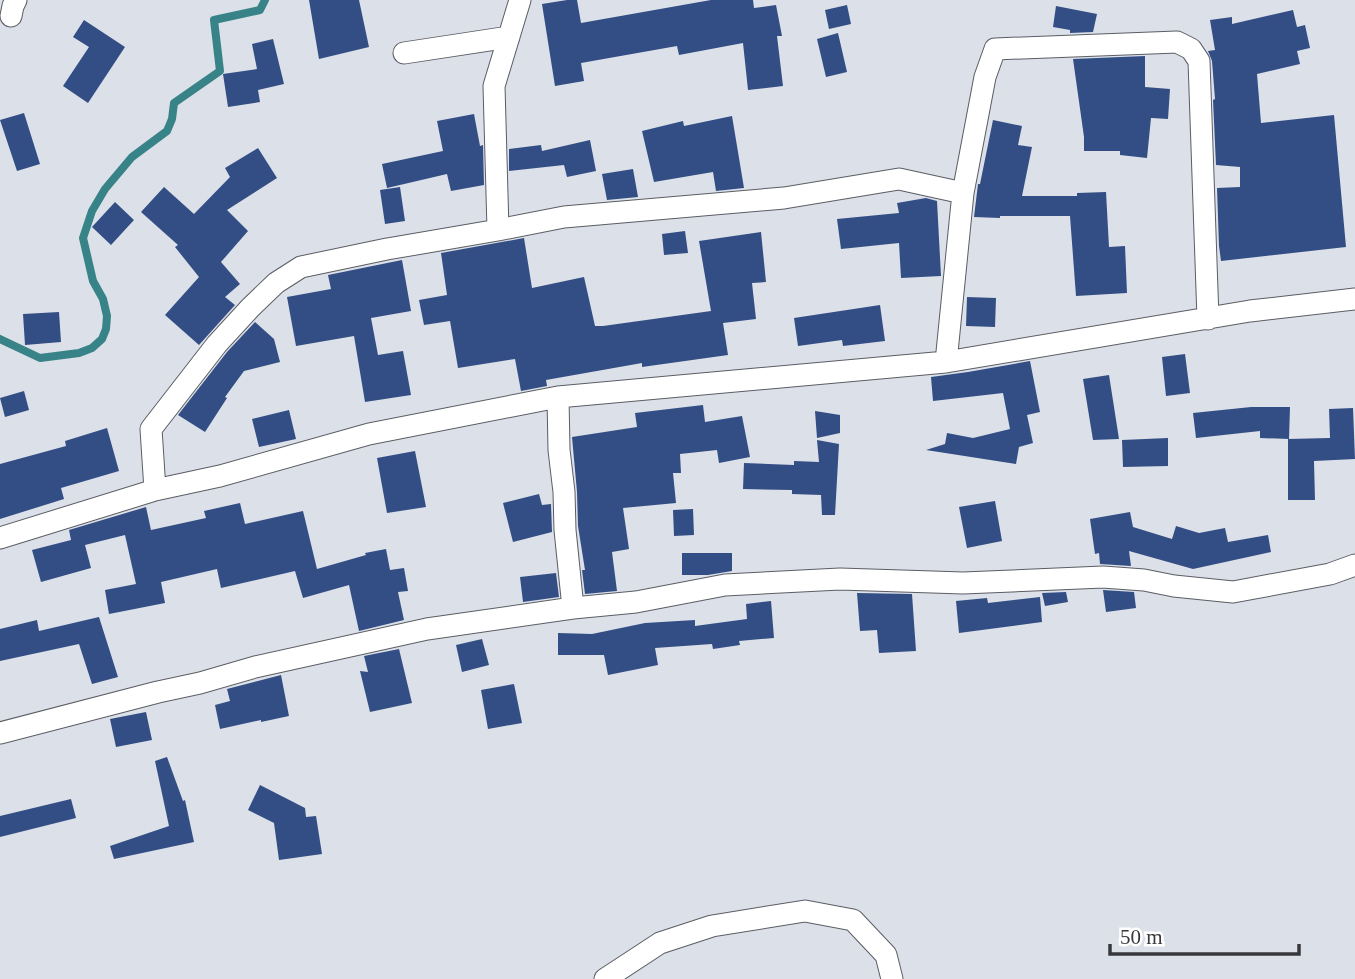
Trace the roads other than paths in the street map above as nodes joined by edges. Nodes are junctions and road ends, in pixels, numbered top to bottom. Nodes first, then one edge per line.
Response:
1 (520, 0) edge
2 (509, 37) junction
3 (404, 53) dead end
4 (963, 193) junction
5 (498, 230) junction
6 (1355, 299) edge
7 (1208, 319) junction
8 (946, 362) junction
9 (558, 397) junction
10 (155, 490) junction
11 (0, 538) edge
12 (1355, 565) edge
13 (573, 608) junction
14 (0, 733) edge
15 (605, 979) edge
16 (892, 979) edge

1 - 2 street
2 - 3 street
2 - 5 street
4 - 5 street
4 - 7 street
4 - 8 street
5 - 10 street
6 - 7 street
7 - 8 street
8 - 9 street
9 - 10 street
9 - 13 street
10 - 11 street
12 - 13 street
13 - 14 street
15 - 16 street

